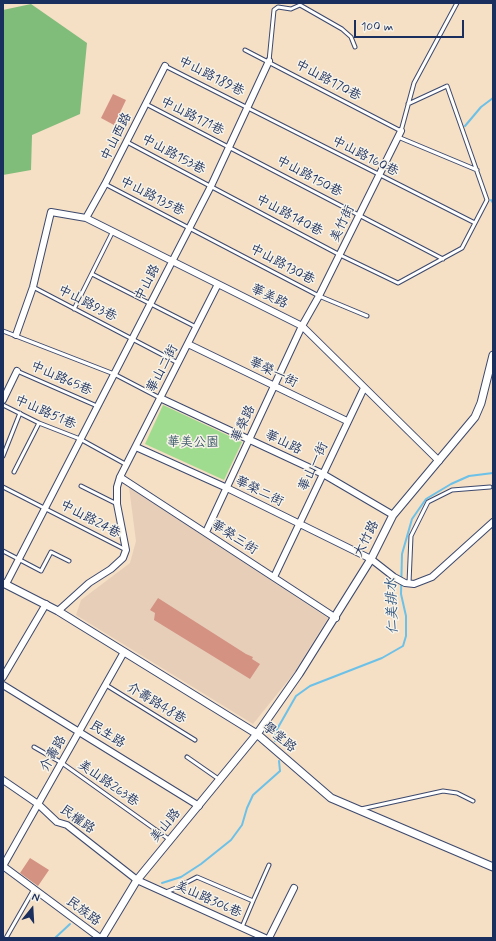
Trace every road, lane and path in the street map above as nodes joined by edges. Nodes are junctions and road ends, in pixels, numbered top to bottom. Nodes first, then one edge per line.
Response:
1 (457, 3) edge
2 (300, 4) edge
3 (355, 47) dead end
4 (245, 50) dead end
5 (269, 61) junction
6 (165, 66) joint
7 (146, 104) junction
8 (408, 104) junction
9 (248, 107) junction
10 (400, 134) junction
11 (127, 142) junction
12 (229, 147) junction
13 (477, 170) junction
14 (379, 176) junction
15 (105, 184) junction
16 (211, 186) junction
17 (359, 215) junction
18 (86, 218) junction
19 (474, 223) junction
20 (190, 227) junction
21 (113, 231) junction
22 (340, 255) junction
23 (443, 258) junction
24 (172, 261) junction
25 (92, 274) junction
26 (218, 284) junction
27 (33, 287) junction
28 (319, 296) junction
29 (150, 303) junction
30 (74, 309) junction
31 (367, 316) dead end
32 (302, 326) junction
33 (197, 327) junction
34 (3, 330) edge
35 (16, 335) junction
36 (132, 338) junction
37 (188, 344) junction
38 (493, 354) edge
39 (178, 363) junction
40 (17, 371) joint
41 (114, 374) junction
42 (274, 386) junction
43 (364, 388) junction
44 (160, 398) junction
45 (3, 400) edge
46 (3, 405) edge
47 (97, 406) junction
48 (20, 414) junction
49 (347, 421) junction
50 (39, 423) junction
51 (80, 439) junction
52 (250, 439) junction
53 (136, 447) junction
54 (3, 456) edge
55 (439, 461) junction
56 (127, 464) junction
57 (14, 472) dead end
58 (323, 474) junction
59 (120, 477) junction
60 (81, 486) dead end
61 (3, 487) edge
62 (490, 487) dead end
63 (227, 488) junction
64 (117, 504) junction
65 (45, 507) junction
66 (393, 515) junction
67 (493, 522) edge
68 (300, 523) junction
69 (206, 532) junction
70 (126, 550) junction
71 (3, 551) edge
72 (18, 559) junction
73 (371, 559) junction
74 (69, 561) dead end
75 (274, 576) junction
76 (4, 583) edge
77 (407, 583) junction
78 (46, 604) junction
79 (58, 611) junction
80 (336, 618) junction
81 (124, 652) junction
82 (3, 677) edge
83 (3, 685) edge
84 (106, 685) junction
85 (80, 731) junction
86 (257, 734) junction
87 (195, 740) dead end
88 (34, 747) dead end
89 (187, 757) dead end
90 (62, 763) junction
91 (3, 780) edge
92 (220, 780) junction
93 (473, 801) dead end
94 (38, 804) junction
95 (199, 806) junction
96 (357, 810) junction
97 (170, 840) junction
98 (269, 865) dead end
99 (3, 866) edge
100 (493, 867) edge
101 (137, 880) junction
102 (294, 888) dead end
103 (34, 889) junction
104 (164, 892) junction
105 (253, 902) junction
106 (242, 927) junction
107 (6, 938) edge
108 (101, 938) edge
109 (265, 938) edge
110 (269, 938) edge

1 - 8 lane
2 - 3 lane
2 - 5 lane, 中山路
4 - 5 lane, 中山路170巷
5 - 9 street, 中山路
5 - 10 lane, 中山路170巷
6 - 7 street, 中山西路
6 - 9 lane, 中山路189巷
7 - 11 street, 中山西路
7 - 12 lane, 中山路171巷
8 - 10 lane
8 - 13 lane, 中山路140巷
9 - 12 street, 中山路
9 - 14 lane, 中山路160巷
10 - 13 lane, 中山路170巷
10 - 14 street, 美竹街
11 - 15 street, 中山西路
11 - 16 lane, 中山路153巷
12 - 16 street, 中山路
12 - 17 lane, 中山路150巷
13 - 19 lane, 中山路140巷
14 - 17 street, 美竹街
14 - 19 lane, 中山路160巷
15 - 18 street, 中山西路
15 - 20 lane, 中山路135巷
16 - 20 street, 中山路
16 - 22 lane, 中山路140巷
17 - 22 street, 美竹街
17 - 23 lane, 中山路150巷
18 - 21 street, 華美路
18 - 27 street, 華美路
19 - 23 lane, 中山路140巷
20 - 24 street, 中山路
20 - 28 lane, 中山路130巷
21 - 24 street, 華美路
21 - 25 lane
22 - 23 lane, 中山路140巷
22 - 28 street, 美竹街
24 - 26 street, 華美路
24 - 29 street, 中山路
25 - 29 lane
25 - 30 lane
26 - 32 street, 華美路
26 - 33 street, 華山二街
27 - 30 lane, 中山路93巷
27 - 35 street
28 - 31 lane, 中山路130巷
28 - 32 street, 美竹街
29 - 33 lane
29 - 36 street, 中山路
30 - 36 lane, 中山路93巷
32 - 42 street, 華榮路
32 - 43 street, 華美路
33 - 37 street, 華山二街
34 - 35 lane
35 - 41 lane
36 - 39 lane, 中山路93巷
36 - 41 street, 中山路
37 - 39 street, 華山二街
37 - 42 street, 華榮一街
38 - 55 street, 大竹路
39 - 44 street, 華山二街
40 - 45 street
40 - 47 lane, 中山路65巷
41 - 44 lane
41 - 47 street, 中山路
42 - 49 street, 華榮一街
42 - 52 street, 華榮路
43 - 49 street, 華山一街
43 - 55 street, 華美路
44 - 52 street, 華山路
44 - 53 street, 華山二街
46 - 48 lane, 中山路51巷
47 - 51 street, 中山路
48 - 50 lane, 中山路51巷
48 - 54 lane
49 - 58 street, 華山一街
50 - 51 lane, 中山路51巷
50 - 57 lane
51 - 56 lane, 中山路51巷
51 - 65 street, 中山路
52 - 58 street, 華山路
52 - 63 street, 華榮路
53 - 56 street, 華山二街
53 - 63 street, 華榮二街
55 - 66 street, 大竹路
56 - 59 street, 華山二街
58 - 66 street, 華山路
58 - 68 street, 華山一街
59 - 64 street, 華山二街
59 - 69 street, 華榮三街
60 - 64 lane
61 - 65 lane, 中山路24巷
62 - 77 lane
63 - 68 street, 華榮二街
63 - 69 street, 華榮路
64 - 70 street, 華山二街
65 - 70 lane, 中山路24巷
65 - 72 street, 中山路
66 - 73 street, 大竹路
67 - 77 street
68 - 73 street, 華榮二街
68 - 75 street, 華山一街
69 - 75 street, 華榮三街
70 - 79 street
71 - 72 lane
72 - 74 lane
72 - 76 street, 中山路
73 - 77 street, 華榮二街
73 - 80 street, 大竹路
75 - 80 street, 華榮三街
76 - 78 street, 學堂路
78 - 79 street, 學堂路
78 - 82 street
79 - 81 street, 學堂路
80 - 86 street, 大竹路
81 - 84 street, 介壽路
81 - 86 street, 學堂路
83 - 85 street, 民生路
84 - 85 street, 介壽路
84 - 87 lane, 介壽路48巷
85 - 90 street, 介壽路
85 - 95 street, 民生路
86 - 92 street, 美山路
86 - 96 street, 學堂路
88 - 90 lane, 美山路263巷
89 - 92 lane
90 - 94 street, 介壽路
90 - 97 lane, 美山路263巷
91 - 94 street, 民權路
92 - 95 street, 美山路
93 - 96 lane
94 - 99 street, 介壽路
94 - 101 street, 民權路
95 - 97 street, 美山路
96 - 100 street, 學堂路
97 - 101 street, 美山路
98 - 105 lane
99 - 103 street, 民族路
101 - 104 street, 美山路306巷
101 - 108 street, 美山路
102 - 110 street
103 - 107 lane
103 - 108 street, 民族路
104 - 105 lane, 美山路306巷
104 - 106 street, 美山路306巷
105 - 106 lane, 美山路306巷
106 - 109 street, 美山路306巷

